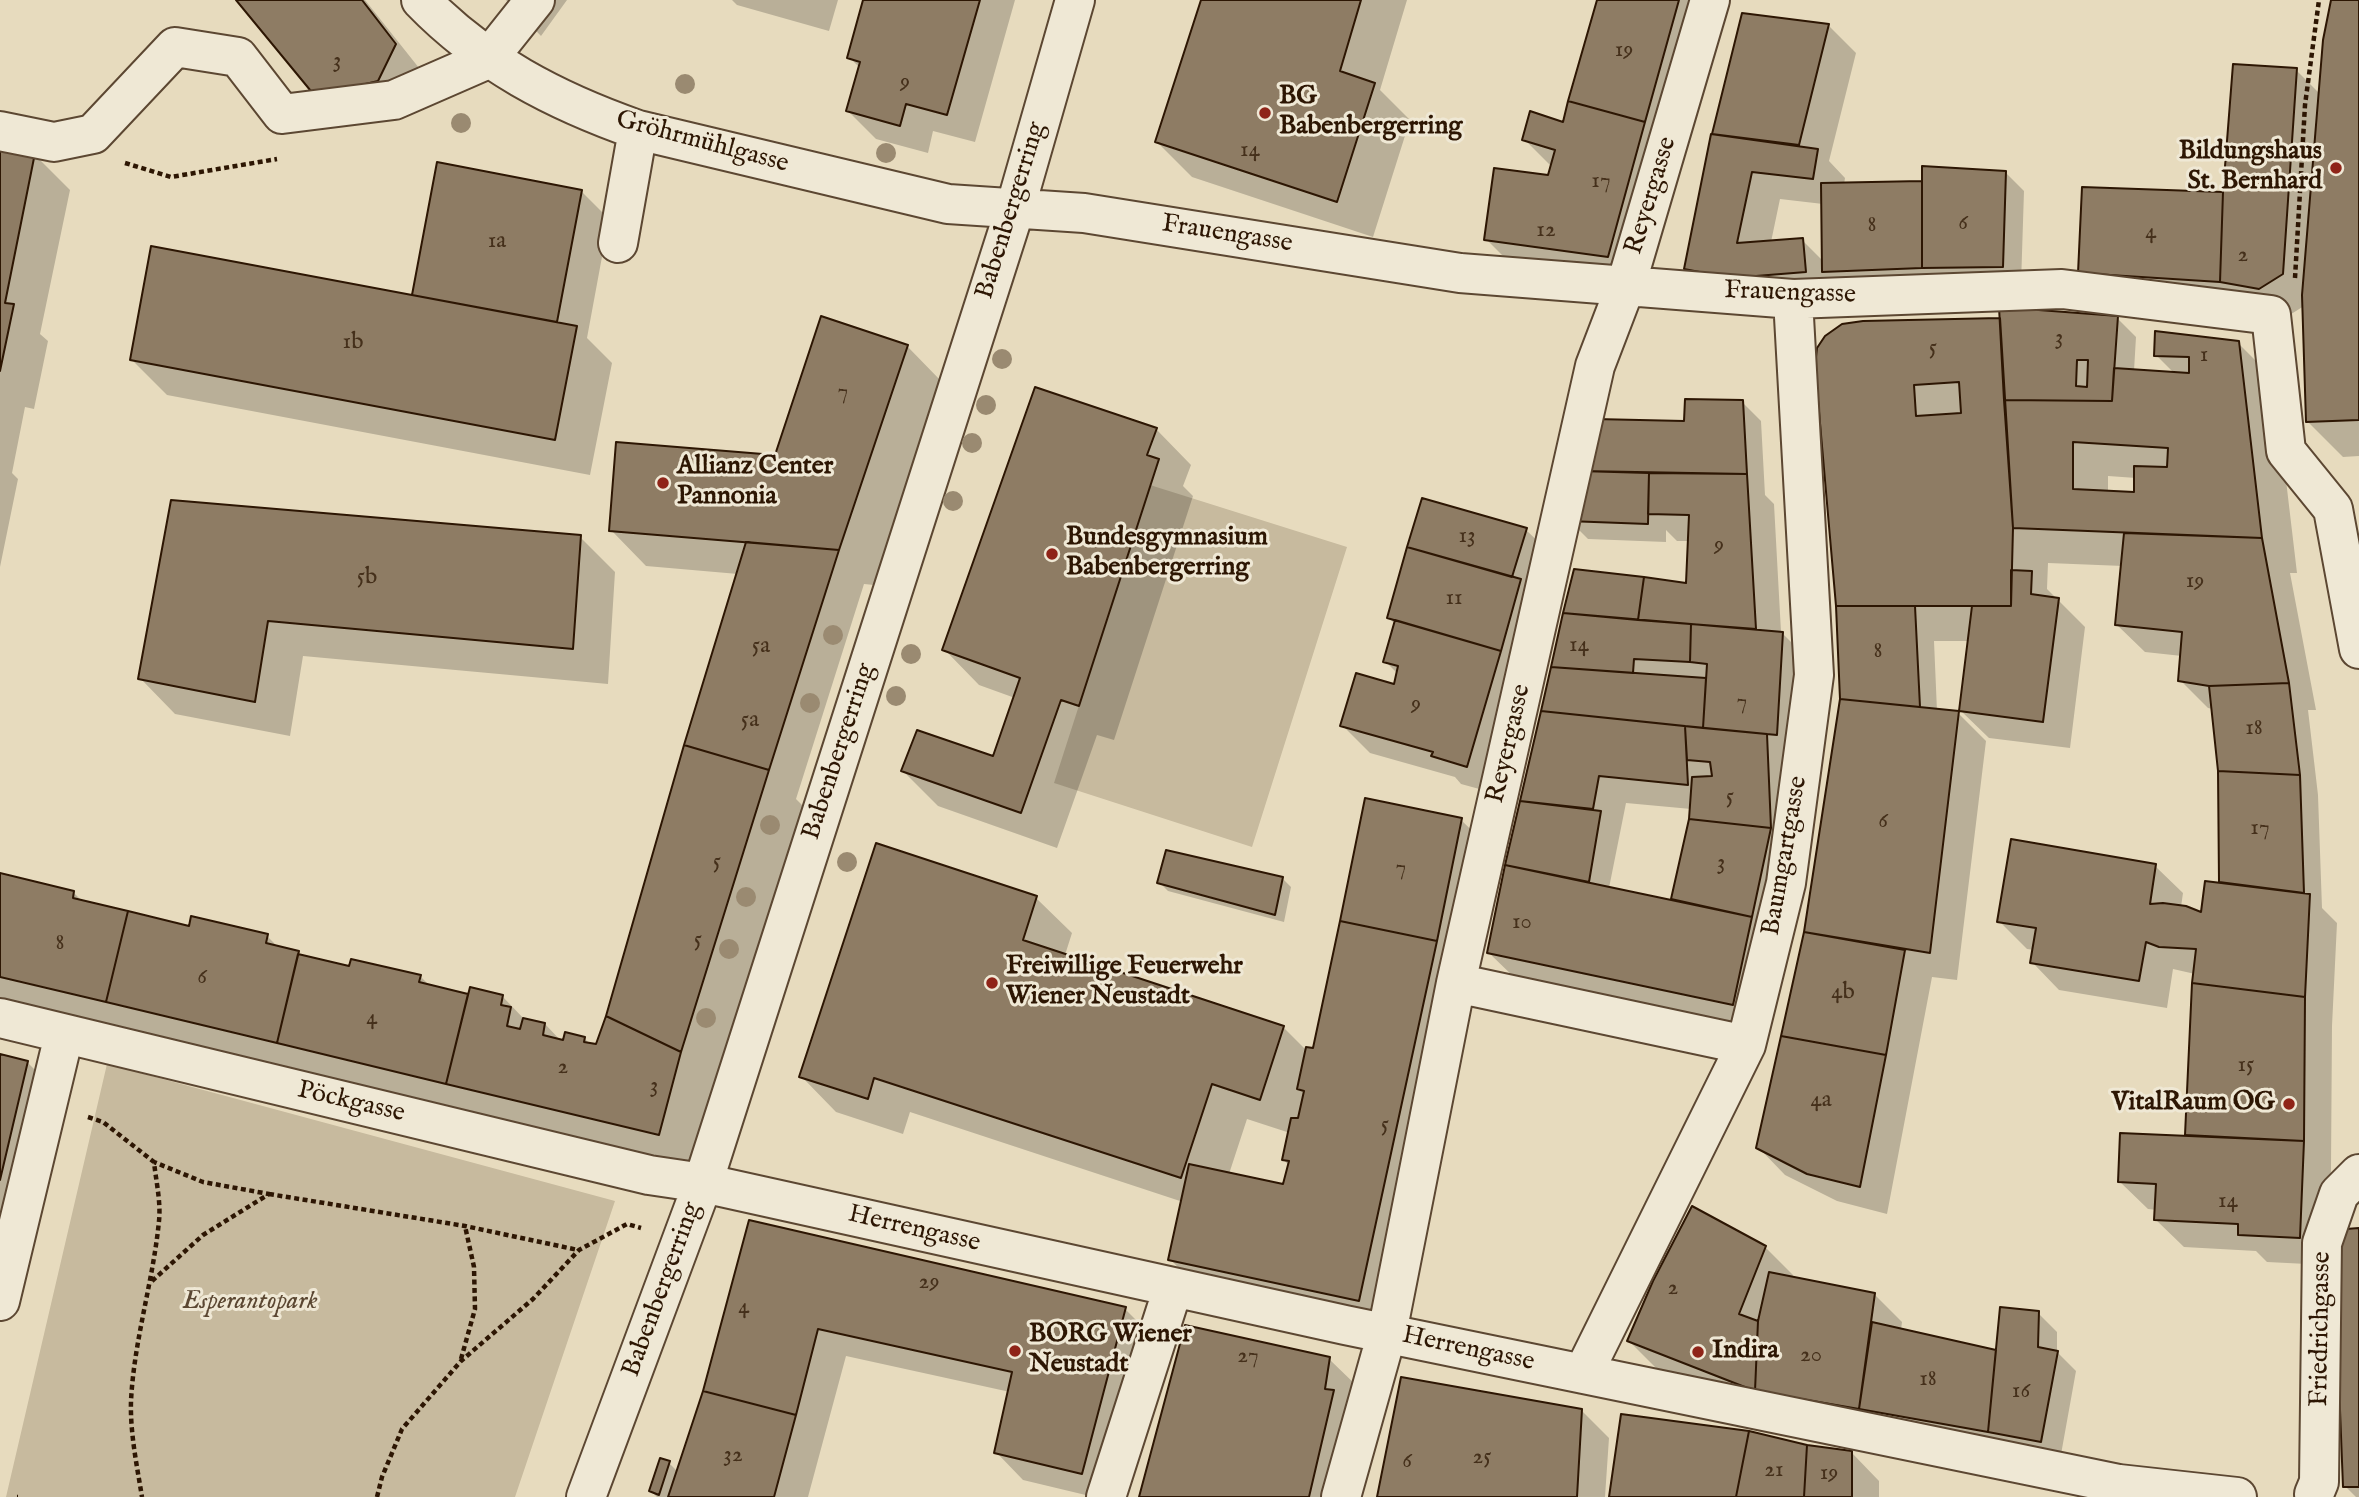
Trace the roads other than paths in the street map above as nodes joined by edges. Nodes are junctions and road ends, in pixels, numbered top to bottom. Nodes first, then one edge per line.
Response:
1 (421, 0) edge
2 (535, 0) edge
3 (1075, 0) edge
4 (1710, 0) edge
5 (488, 59) junction
6 (638, 130) junction
7 (0, 131) edge
8 (1014, 209) junction
9 (618, 243) dead end
10 (1626, 285) junction
11 (1793, 299) junction
12 (2354, 593) edge
13 (2359, 649) edge
14 (1456, 983) junction
15 (0, 1018) edge
16 (64, 1035) junction
17 (1746, 1045) junction
18 (2359, 1174) edge
19 (702, 1183) junction
20 (1173, 1288) junction
21 (0, 1301) edge
22 (1387, 1334) junction
23 (1583, 1374) junction
24 (2313, 1496) edge
25 (586, 1497) edge
26 (1106, 1497) edge
27 (1341, 1497) edge
28 (2237, 1497) edge

1 - 5 street, Gröhrmühlgasse
2 - 5 street
3 - 8 street, Babenbergerring
4 - 10 street, Reyergasse
5 - 6 street, Gröhrmühlgasse
5 - 7 street
6 - 8 street, Gröhrmühlgasse
6 - 9 street
8 - 10 street, Frauengasse
8 - 19 street, Babenbergerring
10 - 11 street, Frauengasse
10 - 14 street, Reyergasse
11 - 12 street, Frauengasse
11 - 17 street, Baumgartgasse
12 - 13 street
14 - 17 street
14 - 22 street, Reyergasse
15 - 16 street, Pöckgasse
16 - 19 street, Pöckgasse
16 - 21 street
17 - 23 street, Baumgartgasse
18 - 24 street, Friedrichgasse
19 - 20 street, Herrengasse
19 - 25 street, Babenbergerring
20 - 22 street, Herrengasse
20 - 26 street
22 - 23 street, Herrengasse
22 - 27 street, Reyergasse
23 - 28 street, Herrengasse

